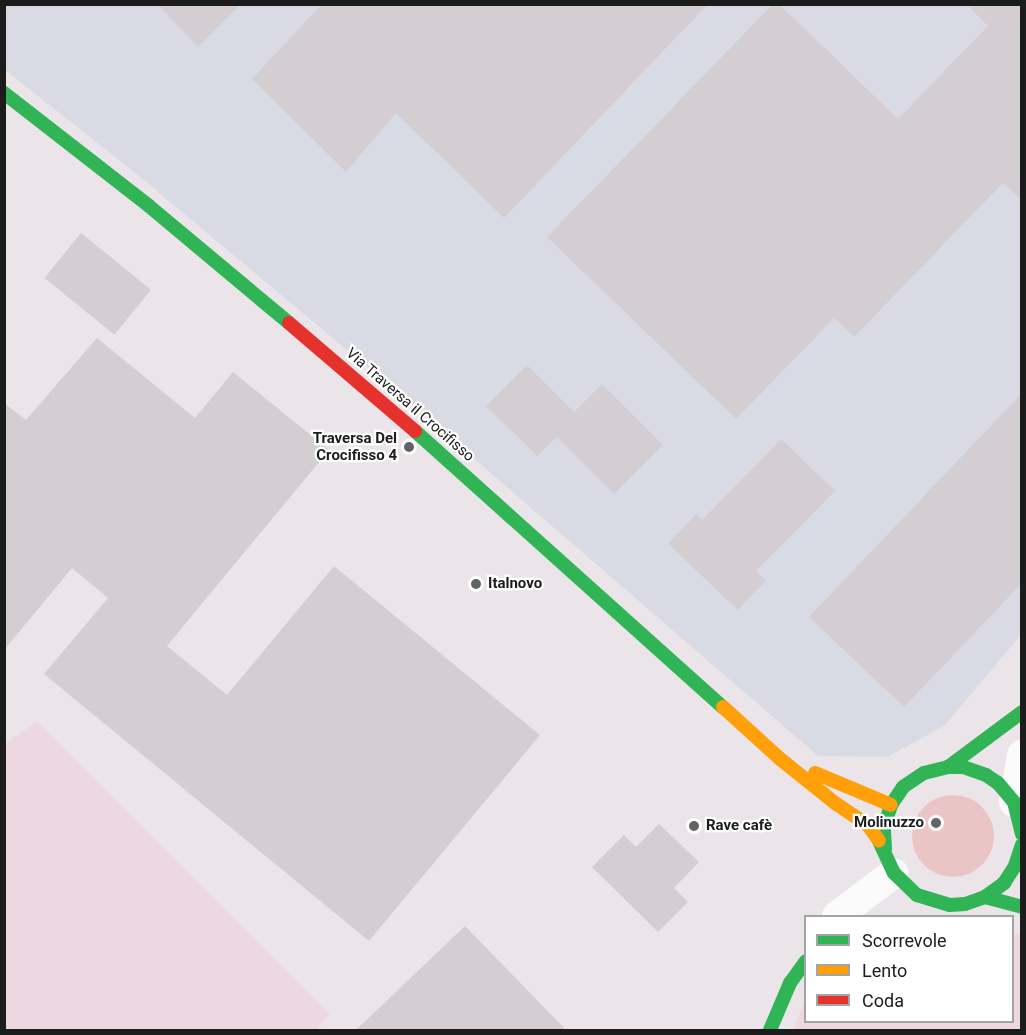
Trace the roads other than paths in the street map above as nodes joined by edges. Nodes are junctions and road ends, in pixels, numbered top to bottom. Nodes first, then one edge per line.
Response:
1 (4, 93) edge
2 (1022, 712) edge
3 (1022, 755) edge
4 (779, 758) junction
5 (948, 767) junction
6 (1014, 802) junction
7 (891, 805) junction
8 (1022, 834) edge
9 (1022, 845) edge
10 (890, 861) junction
11 (1018, 869) edge
12 (985, 897) junction
13 (1022, 907) edge
14 (838, 915) edge
15 (804, 964) edge
16 (770, 1030) edge

1 - 4 street, Via Traversa il Crocifisso
2 - 5 street
3 - 6 street
4 - 7 street, Via Traversa il Crocifisso
4 - 10 street, Via Traversa il Crocifisso
5 - 6 street
5 - 7 street
6 - 8 street
7 - 10 street
9 - 11 street, Via Traversa il Crocifisso
10 - 12 street, Via Traversa il Crocifisso
10 - 14 street
11 - 12 street, Via Traversa il Crocifisso
12 - 13 street, Via Traversa il Crocifisso
15 - 16 street

